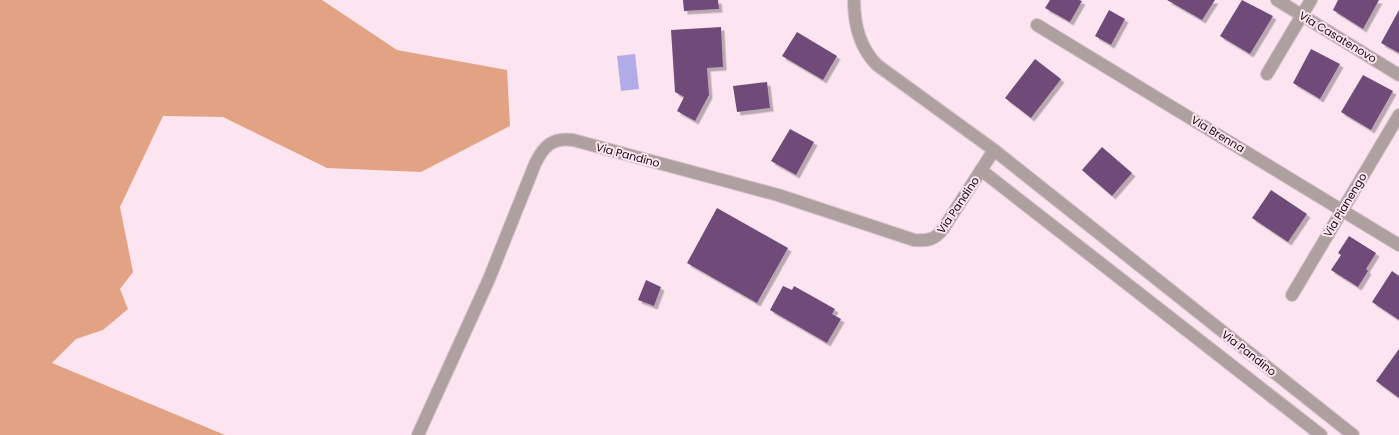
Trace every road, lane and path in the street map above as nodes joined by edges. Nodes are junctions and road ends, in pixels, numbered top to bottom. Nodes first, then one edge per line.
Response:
1 (854, 0) edge
2 (1278, 0) edge
3 (1310, 0) edge
4 (1301, 15) junction
5 (1037, 24) dead end
6 (1267, 74) dead end
7 (1399, 75) edge
8 (1399, 115) edge
9 (994, 150) junction
10 (982, 170) junction
11 (1342, 210) junction
12 (1399, 244) edge
13 (1292, 295) dead end
14 (418, 435) edge
15 (1320, 435) edge
16 (1353, 435) edge

1 - 9 street
2 - 4 street, Via Casatenovo
3 - 4 street
4 - 6 street
4 - 7 street, Via Casatenovo
5 - 11 street, Via Brenna
8 - 11 street, Via Pianengo
9 - 10 street, Via Pandino
9 - 16 street, Via Pandino
10 - 14 street, Via Pandino
10 - 15 street, Via Pandino
11 - 12 street, Via Brenna
11 - 13 street, Via Pianengo

